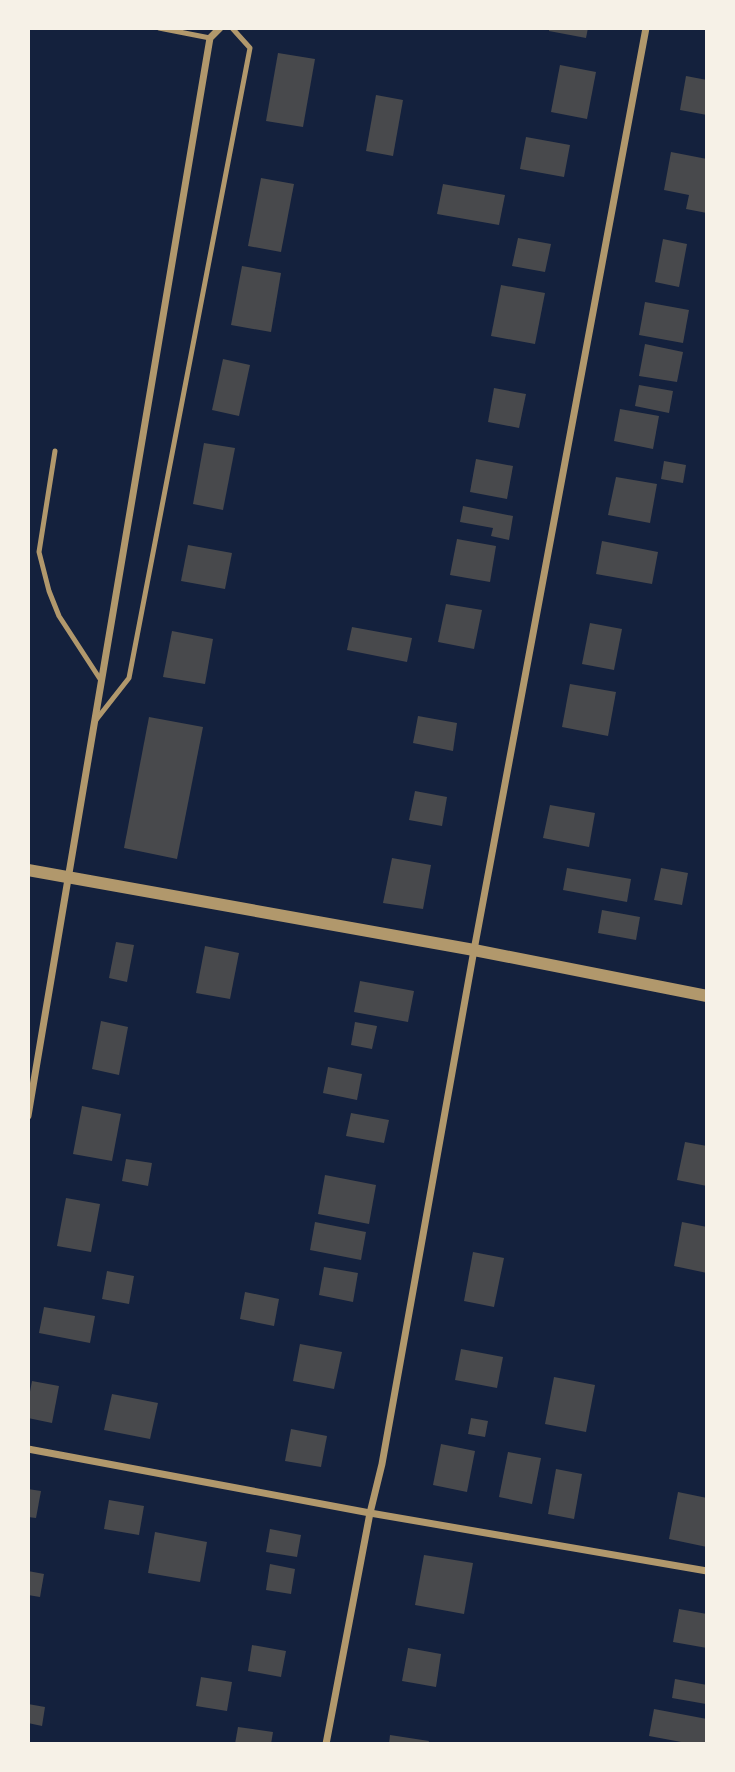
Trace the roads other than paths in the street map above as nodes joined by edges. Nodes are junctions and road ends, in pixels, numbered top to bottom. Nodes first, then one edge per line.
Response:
1 (159, 28) edge
2 (220, 28) edge
3 (232, 28) edge
4 (646, 28) edge
5 (210, 38) junction
6 (55, 451) dead end
7 (100, 679) junction
8 (94, 722) junction
9 (28, 870) edge
10 (69, 877) junction
11 (474, 950) junction
12 (707, 996) edge
13 (28, 1116) edge
14 (28, 1449) edge
15 (370, 1513) junction
16 (707, 1571) edge
17 (326, 1744) edge

1 - 5 lane
2 - 5 street
3 - 8 lane
4 - 11 street
5 - 7 street
6 - 7 lane
7 - 8 street
8 - 10 street
9 - 10 street
10 - 11 street
10 - 13 street
11 - 12 street
11 - 15 street
14 - 15 street
15 - 16 street
15 - 17 street

